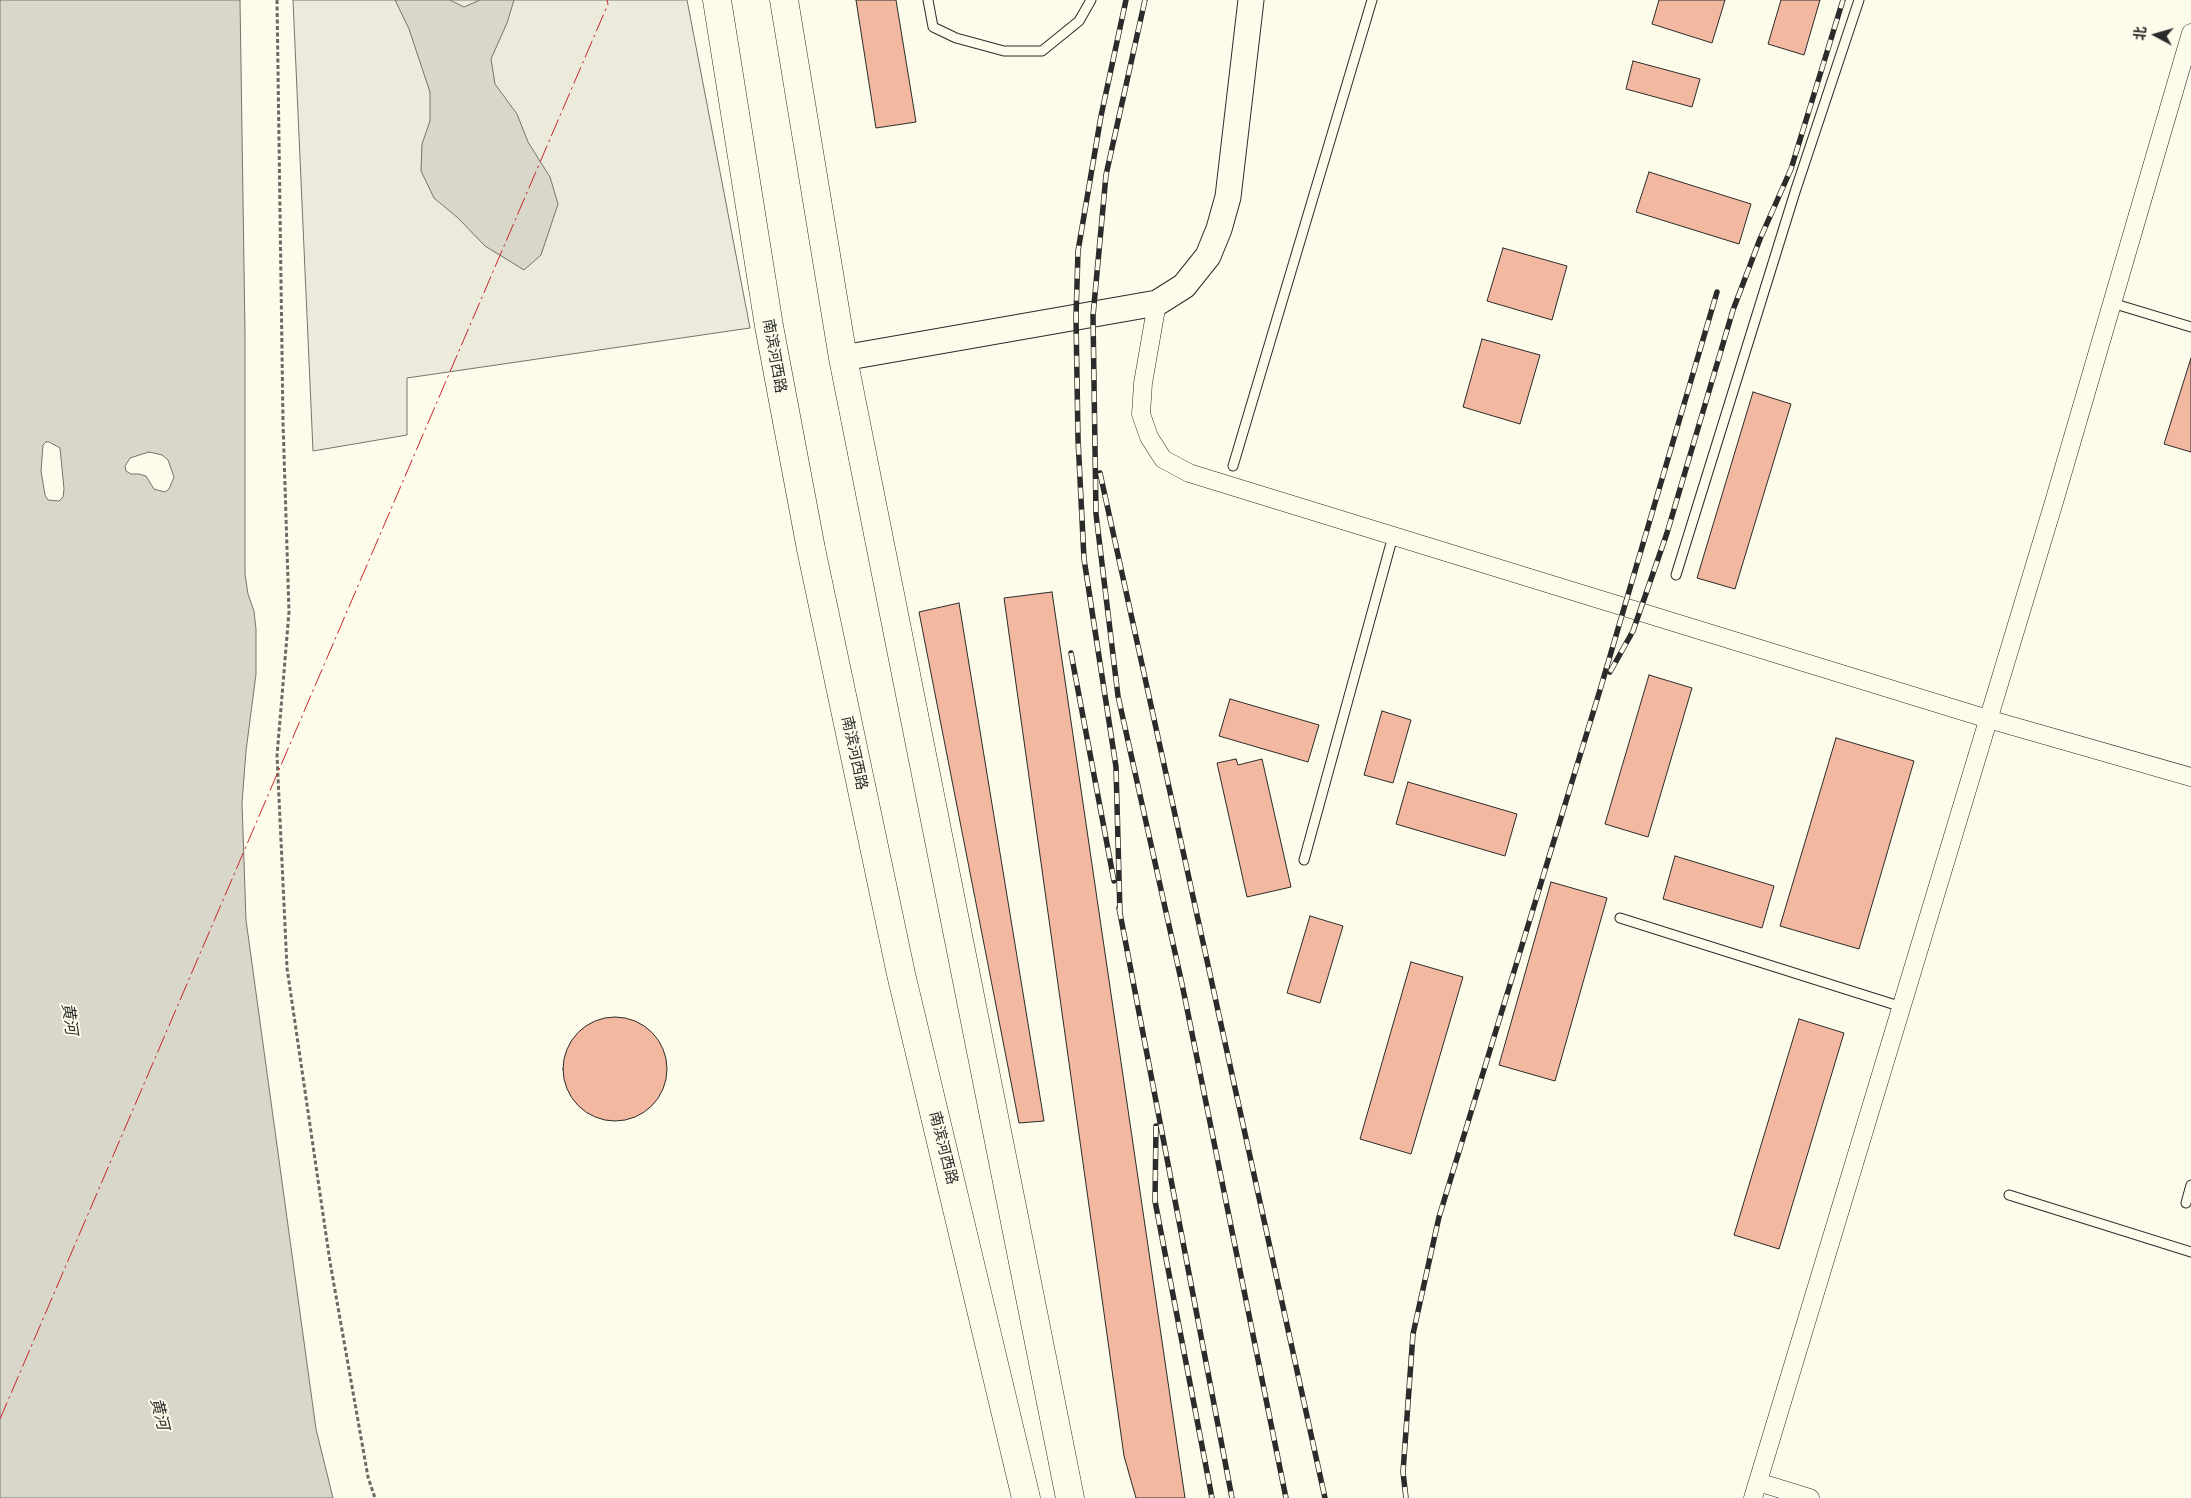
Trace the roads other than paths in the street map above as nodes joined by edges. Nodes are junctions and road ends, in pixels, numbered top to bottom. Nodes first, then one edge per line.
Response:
1 (717, 0) edge
2 (784, 0) edge
3 (928, 0) edge
4 (1091, 0) edge
5 (1251, 0) edge
6 (1372, 0) edge
7 (1859, 0) edge
8 (2191, 33) edge
9 (1157, 303) junction
10 (2112, 303) junction
11 (2191, 327) edge
12 (843, 358) junction
13 (1233, 466) dead end
14 (1393, 536) junction
15 (1676, 575) dead end
16 (1988, 719) junction
17 (2191, 777) edge
18 (1304, 860) dead end
19 (1620, 918) dead end
20 (1902, 1007) junction
21 (2191, 1185) edge
22 (2009, 1195) dead end
23 (2186, 1202) dead end
24 (2191, 1252) edge
25 (1756, 1490) edge
26 (1026, 1498) edge
27 (1070, 1498) edge
28 (1810, 1498) edge

1 - 26 highway, 南滨河西路
2 - 12 highway
3 - 4 lane
5 - 9 street
6 - 13 lane
7 - 15 lane
8 - 10 street
9 - 12 street
9 - 14 street
10 - 11 lane
10 - 16 street
12 - 27 highway
14 - 16 street
14 - 18 lane
16 - 17 street
16 - 20 street
19 - 20 lane
20 - 25 street
21 - 23 lane
22 - 24 lane
25 - 28 street

